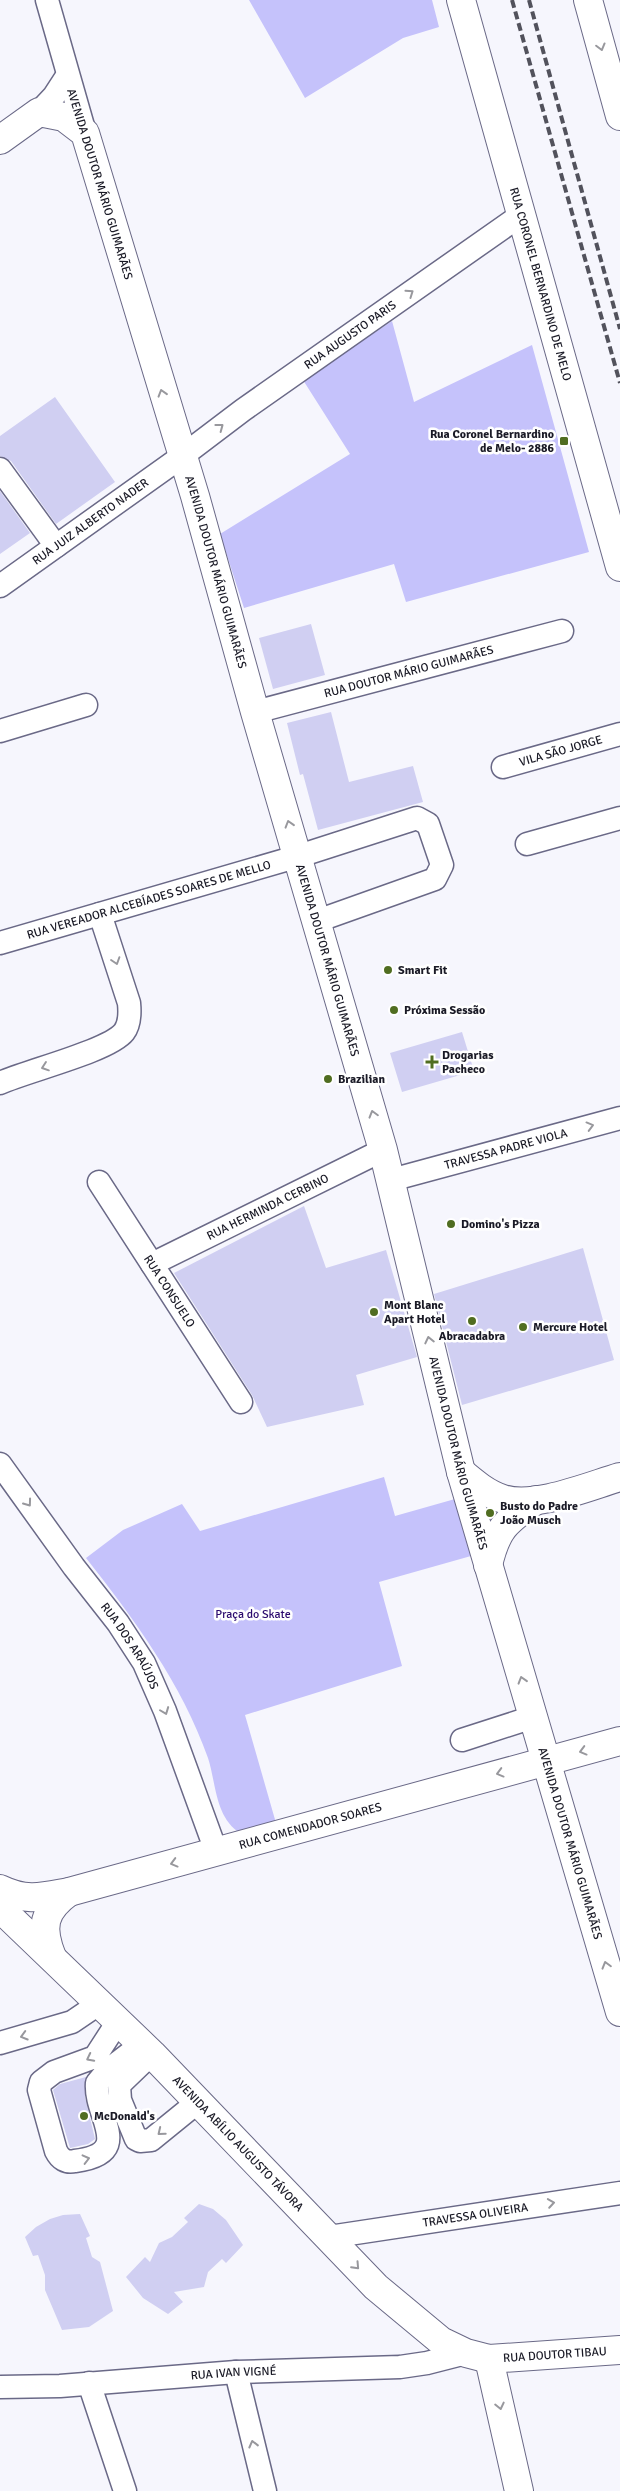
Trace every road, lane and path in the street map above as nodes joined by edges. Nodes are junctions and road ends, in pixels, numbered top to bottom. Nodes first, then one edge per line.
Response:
1 (47, 0) edge
2 (461, 0) edge
3 (588, 0) edge
4 (67, 76) junction
5 (39, 112) junction
6 (620, 116) edge
7 (85, 133) junction
8 (0, 140) edge
9 (521, 215) junction
10 (181, 457) junction
11 (0, 468) edge
12 (56, 546) junction
13 (620, 567) edge
14 (0, 586) edge
15 (562, 631) dead end
16 (86, 705) dead end
17 (255, 712) junction
18 (0, 731) edge
19 (620, 734) edge
20 (502, 767) dead end
21 (620, 818) edge
22 (527, 844) dead end
23 (299, 856) junction
24 (100, 914) junction
25 (317, 921) junction
26 (0, 943) edge
27 (0, 1083) edge
28 (620, 1118) edge
29 (383, 1150) junction
30 (391, 1180) junction
31 (99, 1182) dead end
32 (152, 1264) junction
33 (241, 1402) dead end
34 (461, 1472) junction
35 (3, 1476) edge
36 (620, 1477) edge
37 (540, 1499) junction
38 (488, 1565) junction
39 (533, 1717) junction
40 (462, 1740) dead end
41 (620, 1741) edge
42 (547, 1760) junction
43 (216, 1851) junction
44 (0, 1890) edge
45 (69, 1892) junction
46 (0, 1908) edge
47 (52, 1956) junction
48 (109, 2012) junction
49 (620, 2012) edge
50 (0, 2043) edge
51 (147, 2049) junction
52 (199, 2101) junction
53 (620, 2193) edge
54 (329, 2237) junction
55 (620, 2350) edge
56 (478, 2356) junction
57 (236, 2372) junction
58 (89, 2383) junction
59 (0, 2387) edge
60 (125, 2491) edge
61 (264, 2491) edge
62 (519, 2491) edge

1 - 4 street, AVENIDA DOUTOR MÁRIO GUIMARÃES
2 - 9 main road, RUA CORONEL BERNARDINO DE MELO
3 -> 6 main road
4 - 5 street
4 - 7 street, AVENIDA DOUTOR MÁRIO GUIMARÃES
5 - 7 main road
5 - 8 main road
10 -> 7 main road, AVENIDA DOUTOR MÁRIO GUIMARÃES
10 -> 9 street, RUA AUGUSTO PARIS
9 - 13 main road, RUA CORONEL BERNARDINO DE MELO
10 - 12 street, RUA JUIZ ALBERTO NADER
10 - 17 main road, AVENIDA DOUTOR MÁRIO GUIMARÃES
11 - 12 street
12 - 14 street, RUA JUIZ ALBERTO NADER
15 - 17 street, RUA DOUTOR MÁRIO GUIMARÃES
16 - 18 street
23 -> 17 main road, AVENIDA DOUTOR MÁRIO GUIMARÃES
19 - 20 street, VILA SÃO JORGE
21 - 22 street
23 - 24 street, RUA VEREADOR ALCEBÍADES SOARES DE MELLO
23 - 25 main road, AVENIDA DOUTOR MÁRIO GUIMARÃES
23 - 25 street, RUA VEREADOR ALCEBÍADES SOARES DE MELLO
24 - 26 street, RUA VEREADOR ALCEBÍADES SOARES DE MELLO
24 -> 27 street
29 -> 25 main road, AVENIDA DOUTOR MÁRIO GUIMARÃES
30 -> 28 street, TRAVESSA PADRE VIOLA
29 - 30 main road, AVENIDA DOUTOR MÁRIO GUIMARÃES
29 - 32 street, RUA HERMINDA CERBINO
34 -> 30 main road, AVENIDA DOUTOR MÁRIO GUIMARÃES
31 - 32 street, RUA CONSUELO
32 - 33 street, RUA CONSUELO
34 - 37 main road
34 - 38 main road, AVENIDA DOUTOR MÁRIO GUIMARÃES
35 -> 43 street, RUA DOS ARAÚJOS
36 - 37 main road
37 - 38 main road
39 -> 38 main road, AVENIDA DOUTOR MÁRIO GUIMARÃES
39 - 40 street
39 - 42 main road, AVENIDA DOUTOR MÁRIO GUIMARÃES
41 -> 42 main road, RUA COMENDADOR SOARES
42 -> 43 main road, RUA COMENDADOR SOARES
49 -> 42 main road, AVENIDA DOUTOR MÁRIO GUIMARÃES
43 -> 45 main road, RUA COMENDADOR SOARES
44 - 45 main road, RUA COMENDADOR SOARES
45 - 47 main road
46 - 47 main road, AVENIDA ABÍLIO AUGUSTO TÁVORA
47 - 48 main road, AVENIDA ABÍLIO AUGUSTO TÁVORA
48 -> 50 street
48 - 51 main road, AVENIDA ABÍLIO AUGUSTO TÁVORA
48 -> 51 street
51 - 52 main road, AVENIDA ABÍLIO AUGUSTO TÁVORA
52 -> 51 street
52 - 54 main road, AVENIDA ABÍLIO AUGUSTO TÁVORA
54 -> 53 street, TRAVESSA OLIVEIRA
54 -> 56 main road, AVENIDA ABÍLIO AUGUSTO TÁVORA
55 - 56 main road, RUA DOUTOR TIBAU
56 - 57 street, RUA IVAN VIGNÉ
56 -> 62 main road
57 - 58 street, RUA IVAN VIGNÉ
61 -> 57 street
58 - 59 street, RUA IVAN VIGNÉ
58 - 60 street

